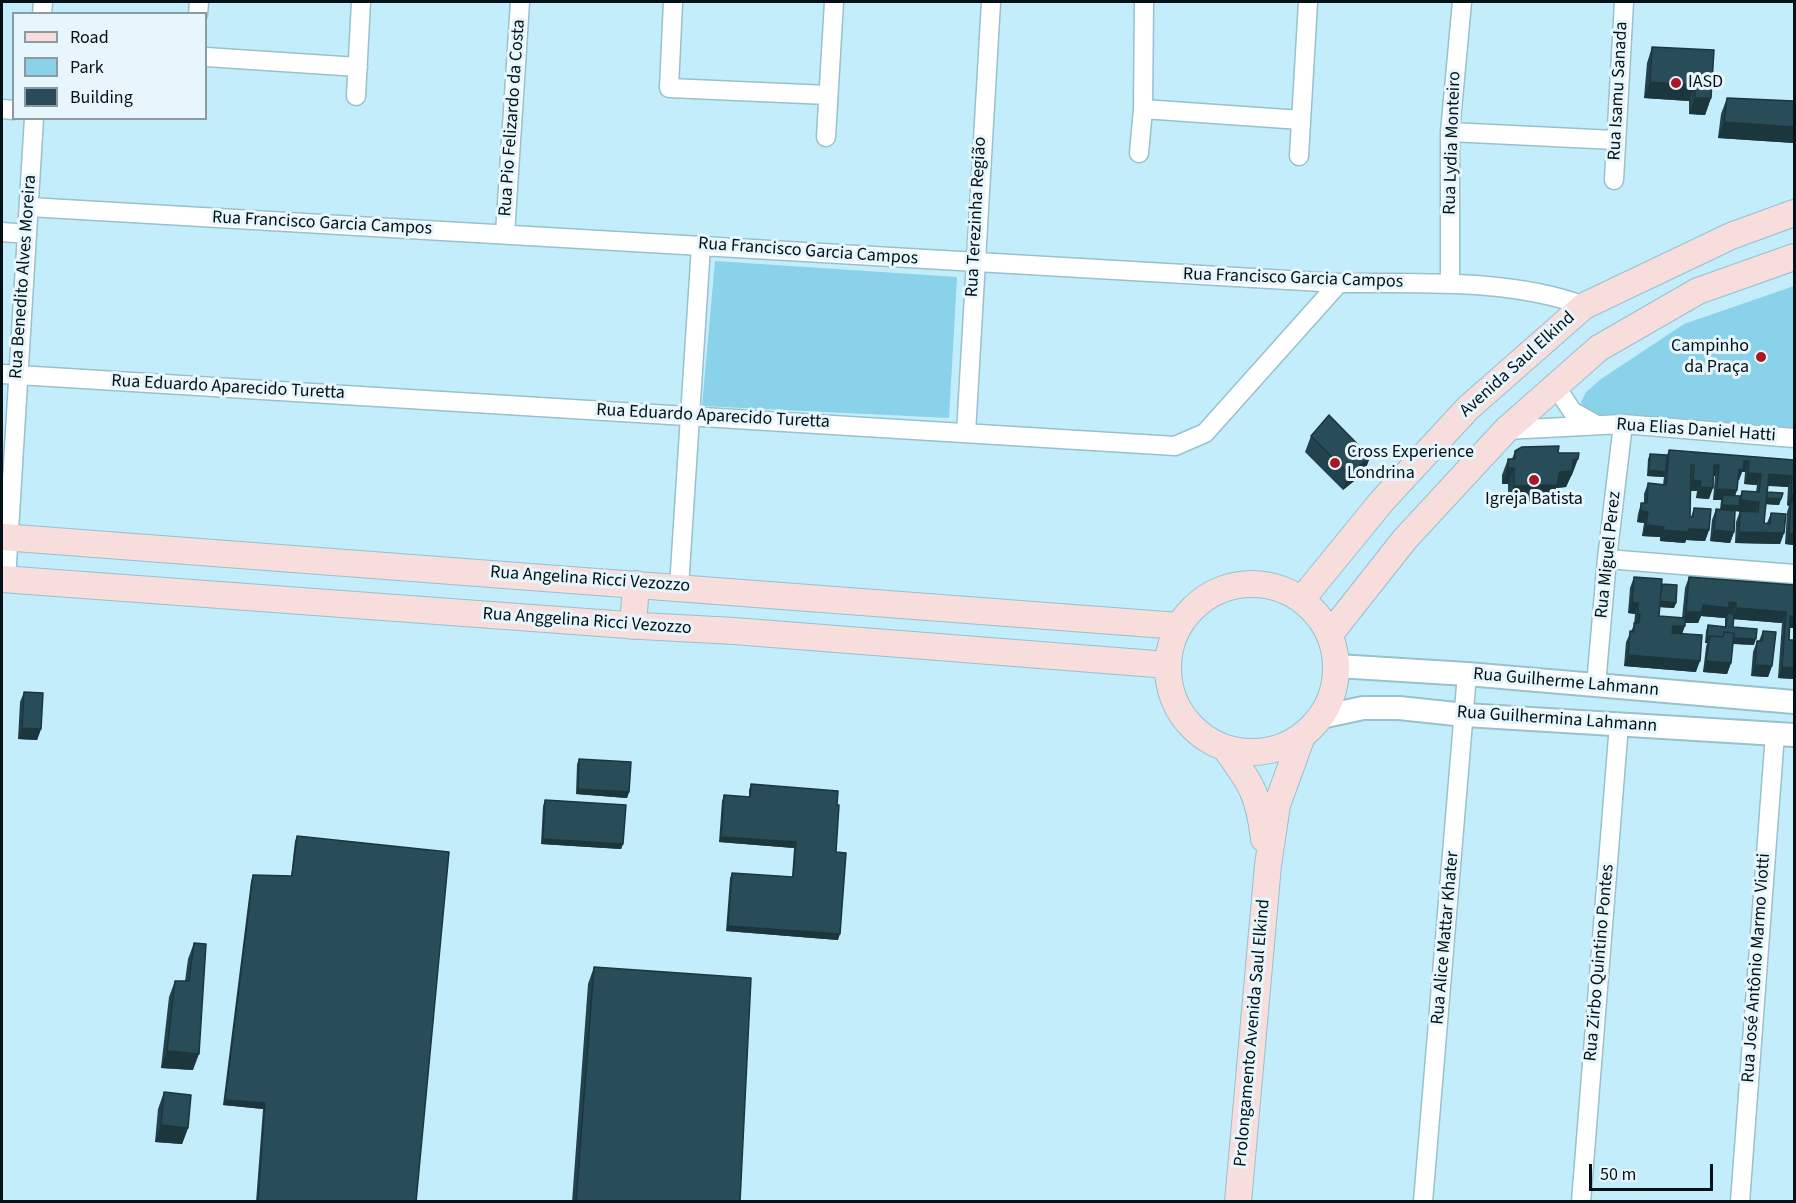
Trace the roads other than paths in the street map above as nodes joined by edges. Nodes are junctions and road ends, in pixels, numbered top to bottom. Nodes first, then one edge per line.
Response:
1 (361, 2) edge
2 (520, 2) edge
3 (674, 2) edge
4 (834, 2) edge
5 (991, 2) edge
6 (1144, 2) edge
7 (1308, 2) edge
8 (1462, 2) edge
9 (1624, 2) edge
10 (207, 57) edge
11 (358, 68) junction
12 (828, 95) junction
13 (356, 96) dead end
14 (1143, 109) junction
15 (34, 120) edge
16 (1301, 120) junction
17 (1450, 132) junction
18 (826, 137) dead end
19 (1615, 141) junction
20 (1139, 153) dead end
21 (1299, 156) dead end
22 (1614, 180) dead end
23 (29, 207) junction
24 (1794, 213) edge
25 (2, 232) edge
26 (1743, 232) junction
27 (27, 234) junction
28 (505, 234) junction
29 (701, 246) junction
30 (1794, 257) edge
31 (974, 263) junction
32 (1759, 269) junction
33 (1339, 283) junction
34 (1450, 284) junction
35 (1584, 306) junction
36 (10, 375) edge
37 (1555, 384) junction
38 (690, 416) junction
39 (1623, 424) junction
40 (1597, 425) junction
41 (1506, 430) junction
42 (966, 433) junction
43 (1794, 438) edge
44 (5, 538) edge
45 (1607, 559) junction
46 (1794, 574) edge
47 (4, 580) edge
48 (636, 584) junction
49 (679, 587) junction
50 (1302, 599) junction
51 (633, 626) junction
52 (1179, 626) junction
53 (1330, 634) junction
54 (1168, 665) junction
55 (1337, 666) junction
56 (1467, 674) junction
57 (1596, 685) junction
58 (1794, 702) edge
59 (1465, 715) junction
60 (1321, 717) junction
61 (1619, 724) junction
62 (1784, 735) edge
63 (1302, 736) junction
64 (1225, 748) junction
65 (1268, 865) junction
66 (1238, 1202) edge
67 (1423, 1202) edge
68 (1581, 1202) edge
69 (1740, 1202) edge

1 - 11 street
2 - 28 street, Rua Pio Felizardo da Costa
3 - 12 street
4 - 12 street
5 - 31 street, Rua Terezinha Região
6 - 14 street
7 - 16 street
8 - 17 street, Rua Lydia Monteiro
9 - 19 street, Rua Isamu Sanada
10 - 11 street
11 - 13 street
12 - 18 street
14 - 16 street
14 - 20 street
15 - 23 street, Rua Benedito Alves Moreira
16 - 21 street
17 - 19 street
17 - 34 street, Rua Lydia Monteiro
19 - 22 street, Rua Isamu Sanada
23 - 27 street, Rua Benedito Alves Moreira
23 - 28 street, Rua Francisco Garcia Campos
24 - 26 main road, Avenida Saul Elkind
25 - 27 street
26 - 32 main road
26 - 35 main road, Avenida Saul Elkind
27 - 36 street, Rua Benedito Alves Moreira
28 - 29 street, Rua Francisco Garcia Campos
29 - 31 street, Rua Francisco Garcia Campos
29 - 38 street
30 - 32 main road
31 - 33 street, Rua Francisco Garcia Campos
31 - 42 street, Rua Terezinha Região
32 - 37 main road
33 - 34 street, Rua Francisco Garcia Campos
33 - 42 street, Rua Eduardo Aparecido Turetta
34 - 35 street, Rua Francisco Garcia Campos
35 - 50 main road, Avenida Saul Elkind
36 - 38 street, Rua Eduardo Aparecido Turetta
36 - 44 street, Rua Benedito Alves Moreira
37 - 40 street, Rua Elias Daniel Hatti
37 - 41 main road
38 - 42 street, Rua Eduardo Aparecido Turetta
38 - 49 street
39 - 40 street, Rua Elias Daniel Hatti
39 - 43 street, Rua Elias Daniel Hatti
39 - 45 street, Rua Miguel Perez
40 - 41 street, Rua Elias Daniel Hatti
41 - 53 main road
44 - 47 street, Rua Benedito Alves Moreira
44 - 48 main road, Rua Angelina Ricci Vezozzo
45 - 46 street
45 - 57 street, Rua Miguel Perez
47 - 51 main road, Rua Anggelina Ricci Vezozzo
48 - 49 main road, Rua Angelina Ricci Vezozzo
48 - 51 main road
49 - 52 main road, Rua Angelina Ricci Vezozzo
50 - 52 main road
50 - 53 main road
51 - 54 main road, Rua Anggelina Ricci Vezozzo
52 - 54 main road
53 - 55 main road
54 - 64 main road
55 - 56 street, Rua Guilherme Lahmann
55 - 60 main road
56 - 57 street, Rua Guilherme Lahmann
56 - 59 street, Rua Alice Mattar Khater
57 - 58 street, Rua Guilherme Lahmann
59 - 60 street, Rua Guilhermina Lahmann
59 - 61 street, Rua Guilhermina Lahmann
59 - 67 street, Rua Alice Mattar Khater
60 - 63 main road
61 - 62 street, Rua Guilhermina Lahmann
61 - 68 street, Rua Zirbo Quintino Pontes
62 - 69 street, Rua José Antônio Marmo Viotti
63 - 64 main road
63 - 65 main road, Prolongamento Avenida Saul Elkind
64 - 65 main road, Prolongamento Avenida Saul Elkind
65 - 66 main road, Prolongamento Avenida Saul Elkind

